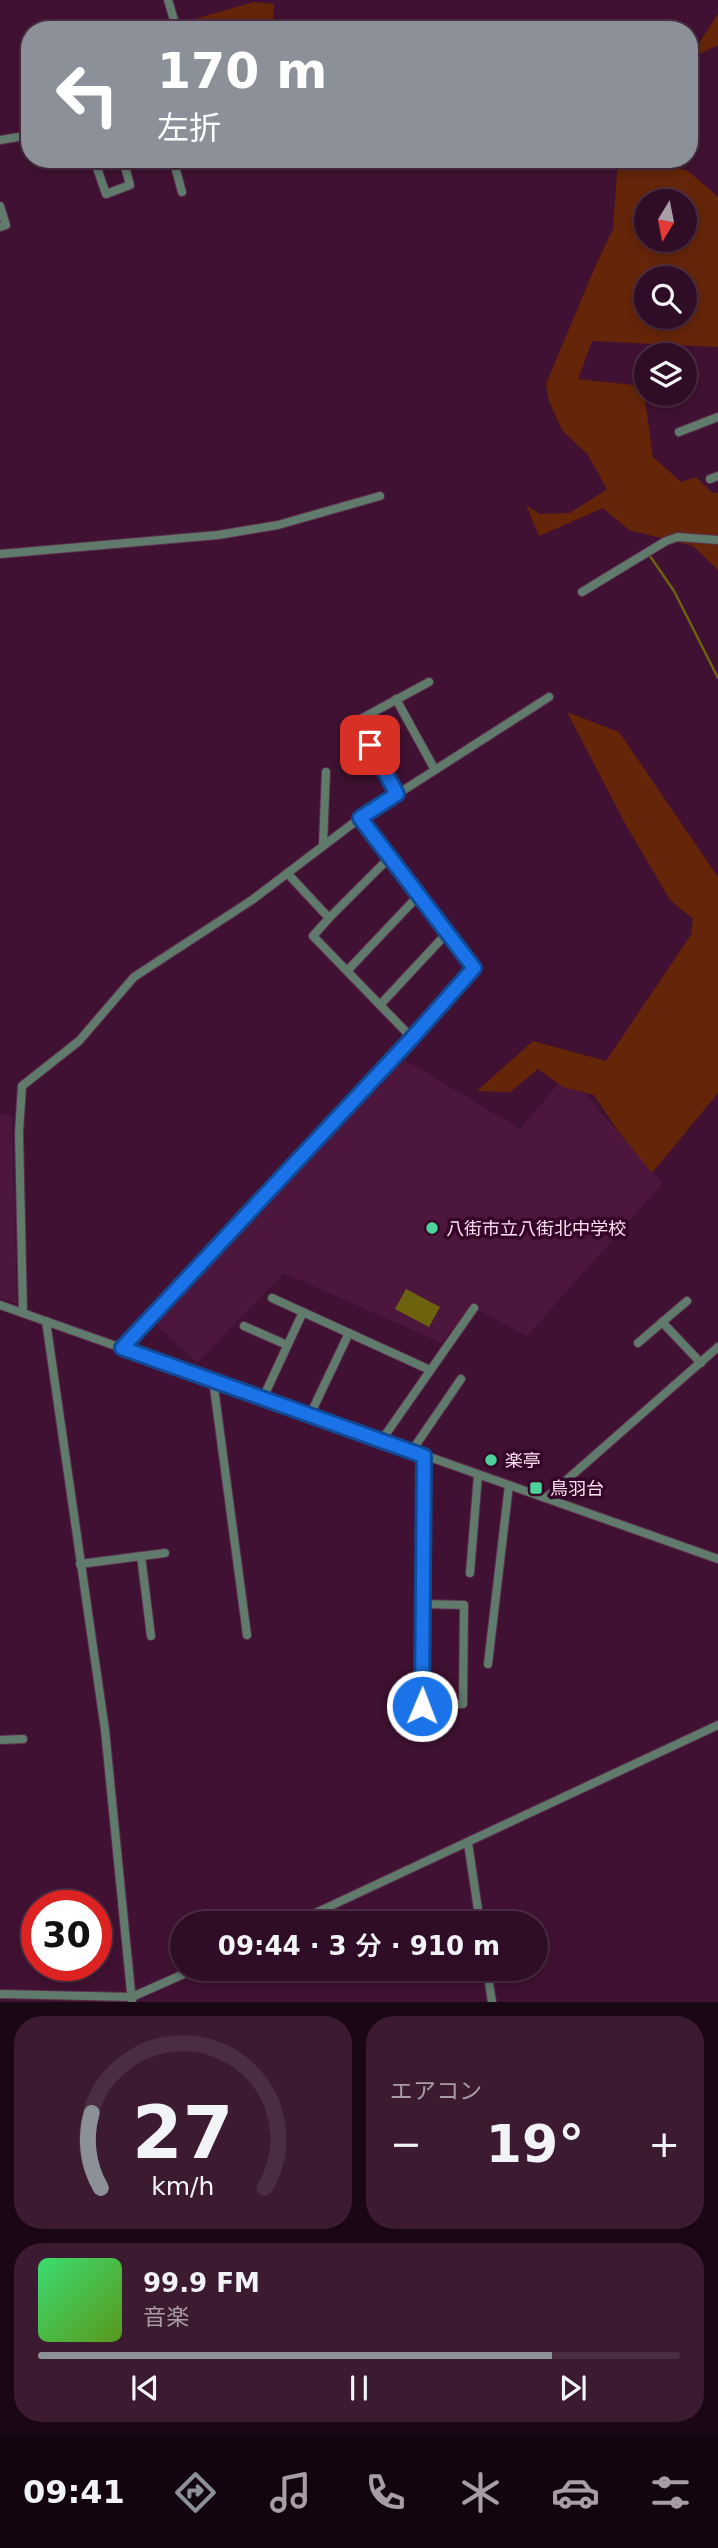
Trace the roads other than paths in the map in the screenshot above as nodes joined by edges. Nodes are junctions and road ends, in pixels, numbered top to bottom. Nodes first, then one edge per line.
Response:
1 (179, 0) edge
2 (168, 1) edge
3 (174, 21) edge
4 (21, 136) edge
5 (0, 140) edge
6 (97, 168) edge
7 (125, 168) edge
8 (175, 168) edge
9 (182, 192) dead end
10 (0, 206) edge
11 (0, 227) edge
12 (718, 417) edge
13 (679, 432) dead end
14 (380, 496) dead end
15 (718, 540) edge
16 (0, 554) edge
17 (582, 592) dead end
18 (429, 682) dead end
19 (549, 697) dead end
20 (396, 699) junction
21 (435, 770) junction
22 (326, 772) dead end
23 (397, 794) junction
24 (360, 818) junction
25 (323, 844) junction
26 (390, 857) junction
27 (288, 874) junction
28 (419, 895) junction
29 (329, 918) junction
30 (447, 933) junction
31 (347, 971) junction
32 (380, 1005) junction
33 (412, 1038) junction
34 (272, 1298) dead end
35 (687, 1301) dead end
36 (0, 1305) edge
37 (474, 1308) dead end
38 (303, 1312) junction
39 (23, 1313) junction
40 (46, 1321) junction
41 (662, 1322) junction
42 (244, 1326) dead end
43 (349, 1333) junction
44 (638, 1343) dead end
45 (287, 1345) junction
46 (718, 1347) edge
47 (122, 1348) junction
48 (701, 1363) junction
49 (430, 1370) junction
50 (461, 1379) dead end
51 (213, 1380) junction
52 (263, 1398) junction
53 (310, 1415) junction
54 (381, 1441) junction
55 (411, 1452) junction
56 (424, 1456) junction
57 (478, 1475) junction
58 (509, 1485) junction
59 (546, 1498) junction
60 (165, 1553) dead end
61 (141, 1556) junction
62 (718, 1559) edge
63 (80, 1564) junction
64 (470, 1573) dead end
65 (423, 1604) junction
66 (247, 1635) dead end
67 (151, 1636) dead end
68 (488, 1664) dead end
69 (718, 1725) edge
70 (23, 1739) dead end
71 (0, 1740) edge
72 (468, 1843) junction
73 (320, 1911) edge
74 (478, 1911) edge
75 (171, 1981) edge
76 (489, 1981) edge
77 (0, 1994) edge
78 (132, 2000) edge
79 (492, 2002) edge

1 - 2 street
2 - 3 street
4 - 5 street
6 - 7 street
8 - 9 street
10 - 11 street
12 - 13 street
14 - 16 street
15 - 17 street
18 - 20 street
19 - 21 street
20 - 21 street
20 - 23 street
21 - 23 street
22 - 25 street
23 - 24 street
24 - 25 street
24 - 26 street
25 - 27 street
26 - 28 street
26 - 29 street
27 - 29 street
27 - 39 street
28 - 30 street
28 - 31 street
29 - 31 street
30 - 32 street
30 - 33 street
31 - 32 street
32 - 33 street
33 - 47 street
34 - 38 street
35 - 41 street
36 - 39 street
37 - 49 street
38 - 43 street
38 - 45 street
39 - 40 street
40 - 47 street
40 - 63 street
41 - 44 street
41 - 48 street
42 - 45 street
43 - 49 street
43 - 53 street
45 - 52 street
46 - 48 street
47 - 51 street
48 - 59 street
49 - 54 street
50 - 55 street
51 - 52 street
51 - 66 street
52 - 53 street
53 - 54 street
54 - 55 street
55 - 56 street
56 - 57 street
56 - 65 street
57 - 58 street
57 - 64 street
58 - 59 street
58 - 68 street
59 - 62 street
60 - 61 street
61 - 63 street
61 - 67 street
63 - 78 street
65 - 65 street
69 - 72 street
70 - 71 street
72 - 73 street
72 - 74 street
75 - 78 street
76 - 79 street
77 - 78 street

